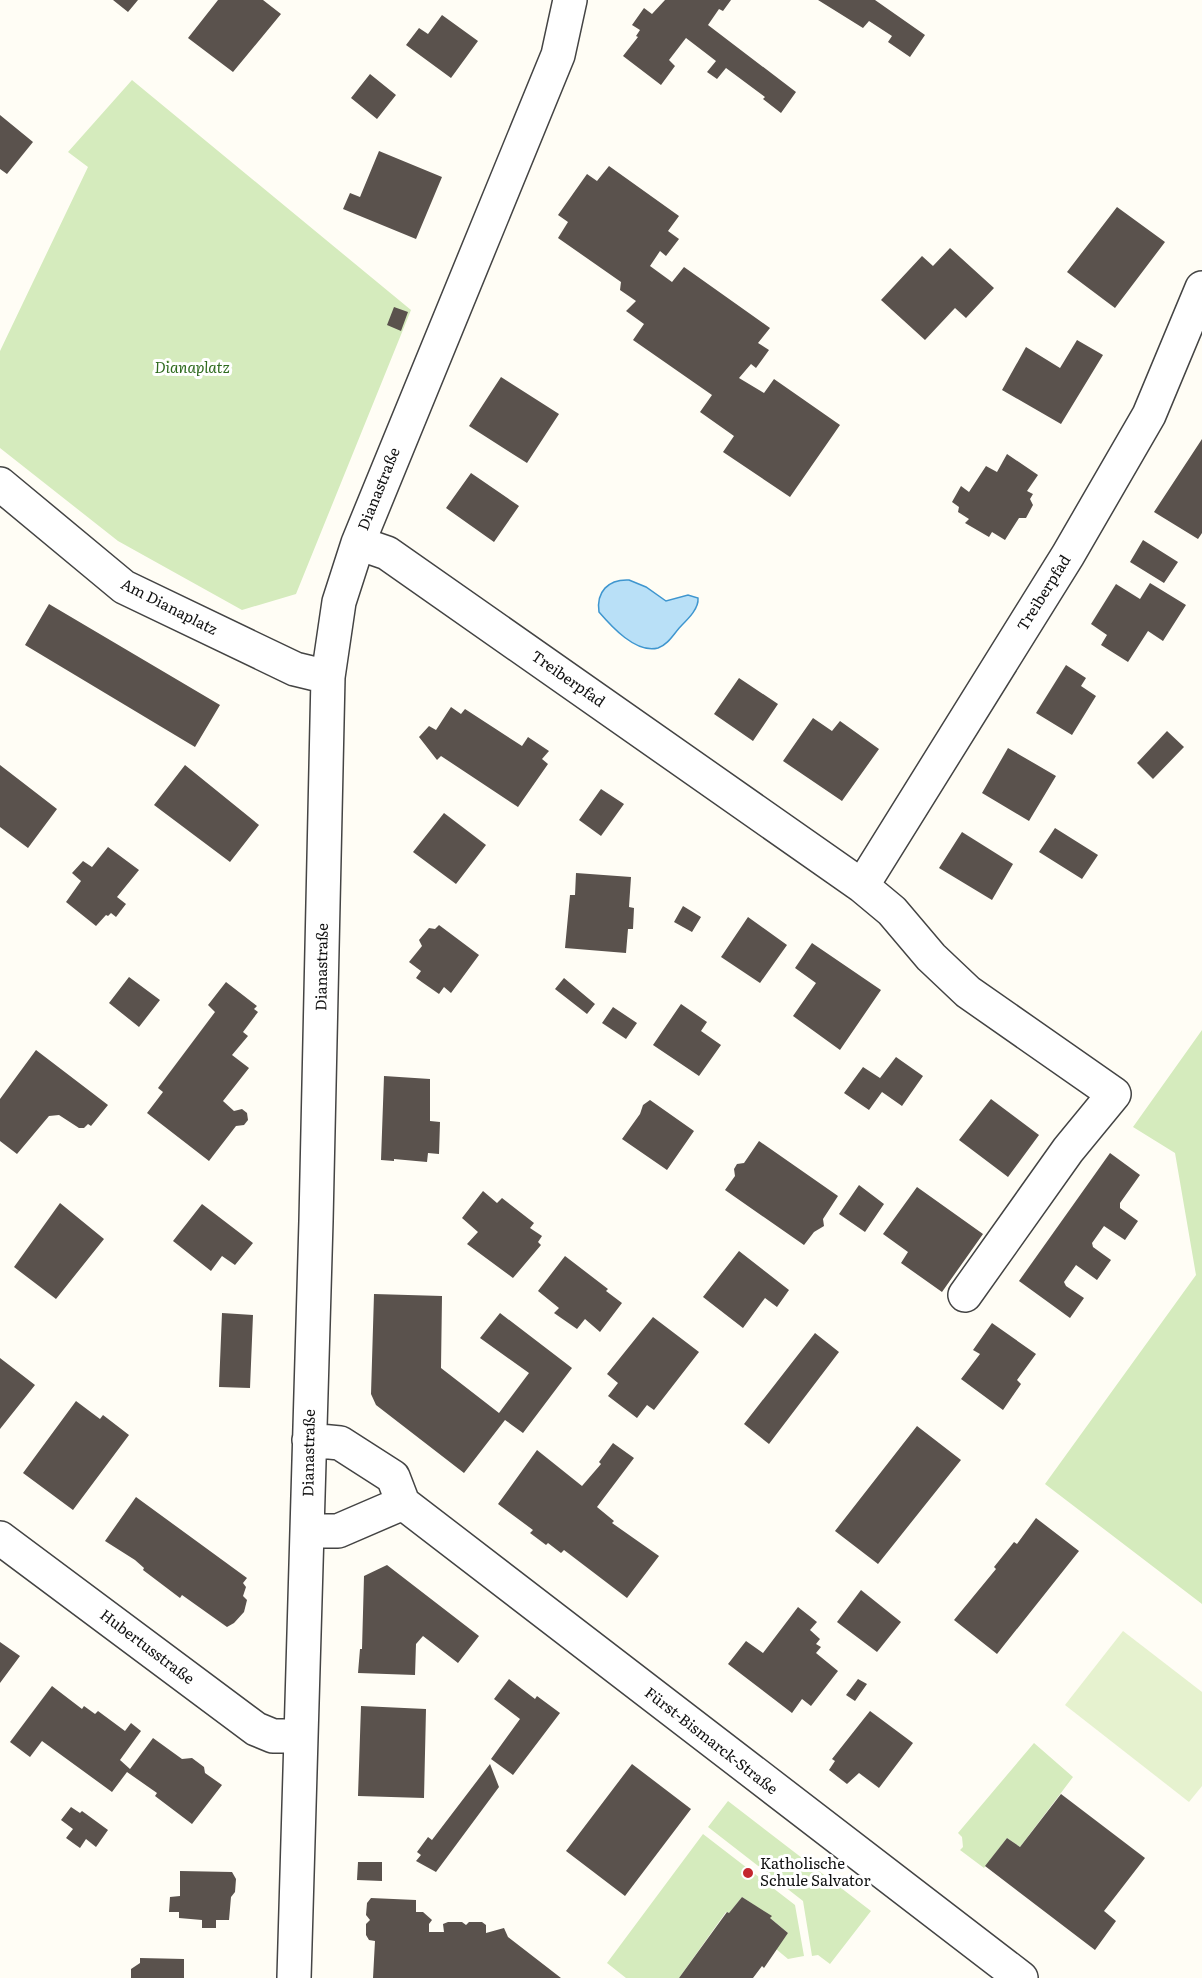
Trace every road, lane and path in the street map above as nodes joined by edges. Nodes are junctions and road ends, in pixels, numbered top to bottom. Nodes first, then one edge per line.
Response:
1 (570, 0) edge
2 (1202, 288) edge
3 (0, 484) edge
4 (357, 543) junction
5 (328, 677) junction
6 (862, 886) junction
7 (965, 1295) dead end
8 (309, 1440) junction
9 (403, 1503) junction
10 (308, 1531) junction
11 (0, 1538) edge
12 (301, 1736) junction
13 (294, 1978) edge
14 (1021, 1978) edge

1 - 4 street, Dianastraße
2 - 6 street, Treiberpfad
3 - 5 street, Am Dianaplatz
4 - 5 street, Dianastraße
4 - 6 street, Treiberpfad
5 - 8 street, Dianastraße
6 - 7 street, Treiberpfad
8 - 9 street, Fürst-Bismarck-Straße
8 - 10 street, Dianastraße
9 - 10 street
9 - 14 street, Fürst-Bismarck-Straße
10 - 12 street, Dianastraße
11 - 12 street, Hubertusstraße
12 - 13 street, Dianastraße

